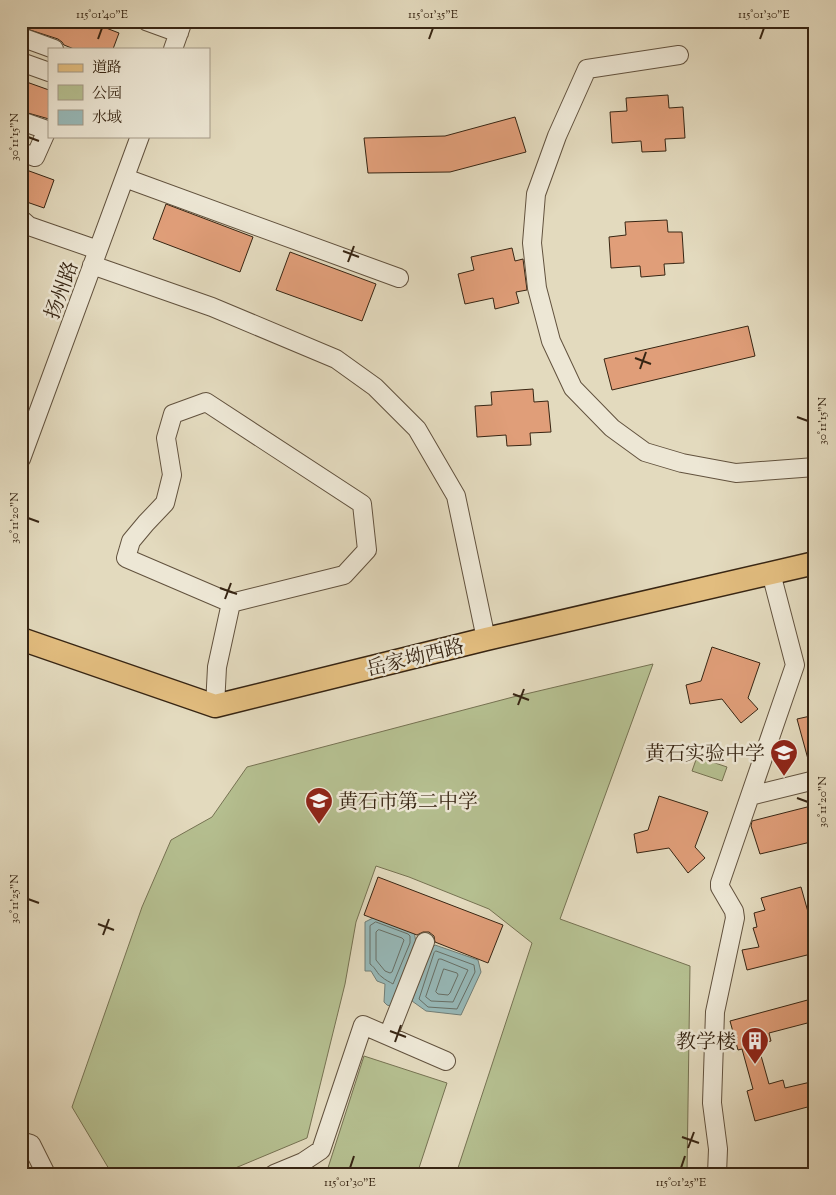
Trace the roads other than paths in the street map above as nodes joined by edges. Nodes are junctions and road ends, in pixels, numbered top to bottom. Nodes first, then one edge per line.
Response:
1 (146, 21) edge
2 (178, 34) edge
3 (21, 37) edge
4 (51, 48) edge
5 (679, 55) dead end
6 (21, 62) edge
7 (48, 72) edge
8 (21, 121) edge
9 (139, 138) edge
10 (21, 152) edge
11 (125, 178) junction
12 (24, 224) edge
13 (95, 258) junction
14 (399, 278) dead end
15 (21, 459) edge
16 (815, 467) edge
17 (815, 563) edge
18 (771, 573) junction
19 (231, 604) junction
20 (21, 639) edge
21 (486, 639) junction
22 (214, 706) junction
23 (815, 780) edge
24 (750, 796) junction
25 (425, 942) dead end
26 (388, 1036) junction
27 (446, 1062) dead end
28 (21, 1140) edge
29 (46, 1174) edge
30 (274, 1174) edge
31 (717, 1174) edge

1 - 2 street
3 - 4 street
5 - 16 street
6 - 7 street
8 - 10 street
9 - 11 street, 扬州路
11 - 13 street, 扬州路
11 - 14 street
12 - 13 street
13 - 15 street, 扬州路
13 - 21 street
17 - 18 main road, 岳家坳西路
18 - 21 main road, 岳家坳西路
18 - 24 street
19 - 19 street
19 - 22 street
20 - 22 main road
21 - 22 main road, 岳家坳西路
23 - 24 street
24 - 31 street
25 - 26 street
26 - 27 street
26 - 30 street
28 - 29 street

